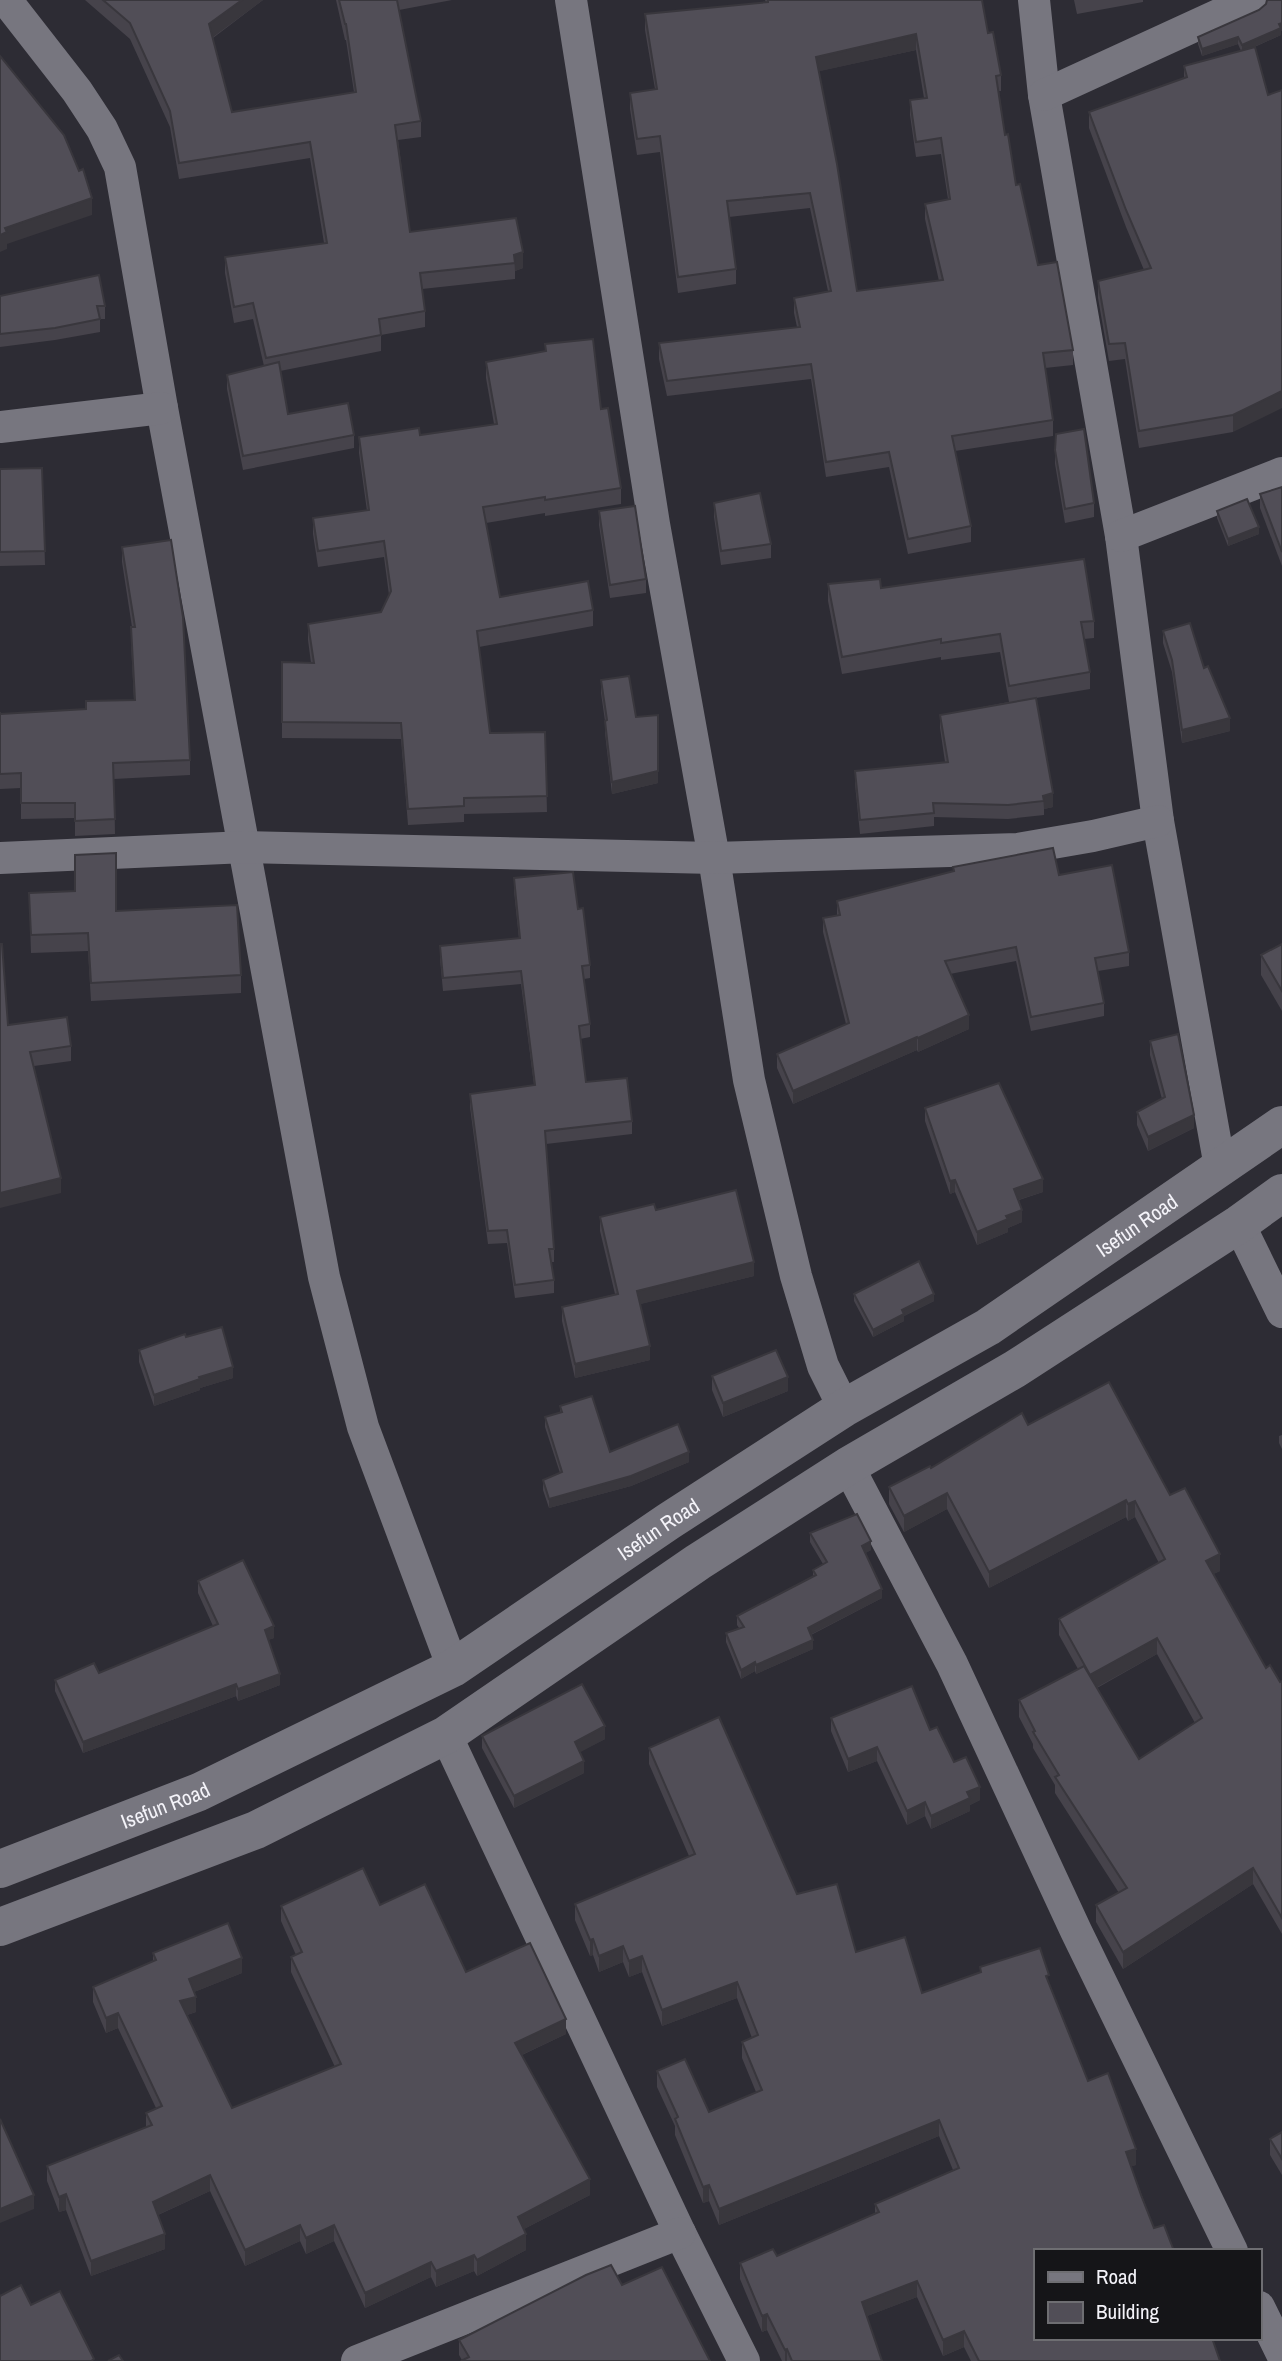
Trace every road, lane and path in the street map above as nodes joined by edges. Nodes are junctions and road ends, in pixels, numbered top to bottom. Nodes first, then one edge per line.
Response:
1 (6, 0) edge
2 (570, 0) edge
3 (1034, 0) edge
4 (1251, 0) edge
5 (1044, 95) junction
6 (162, 408) junction
7 (0, 427) edge
8 (1282, 472) edge
9 (1121, 536) junction
10 (1157, 821) junction
11 (246, 848) junction
12 (0, 858) edge
13 (714, 858) junction
14 (1282, 1125) edge
15 (1220, 1167) junction
16 (1282, 1193) edge
17 (1238, 1224) junction
18 (1282, 1312) edge
19 (844, 1408) junction
20 (848, 1466) junction
21 (453, 1668) junction
22 (446, 1735) junction
23 (0, 1869) edge
24 (0, 1927) edge
25 (680, 2233) junction
26 (1231, 2249) edge
27 (1261, 2311) edge
28 (1282, 2354) edge
29 (357, 2361) edge
30 (744, 2361) edge

1 - 6 street
2 - 13 street
3 - 5 street
4 - 5 street
5 - 9 street
6 - 7 street
6 - 11 street
8 - 9 street
9 - 10 street
10 - 13 street
10 - 15 street
11 - 12 street
11 - 13 street
11 - 21 street
13 - 19 street
14 - 15 street, Isefun Road
15 - 19 street, Isefun Road
16 - 17 street
17 - 18 street
17 - 20 street
19 - 21 street, Isefun Road
20 - 22 street
20 - 26 street
21 - 23 street, Isefun Road
22 - 24 street
22 - 25 street
25 - 29 street
25 - 30 street
27 - 28 street

